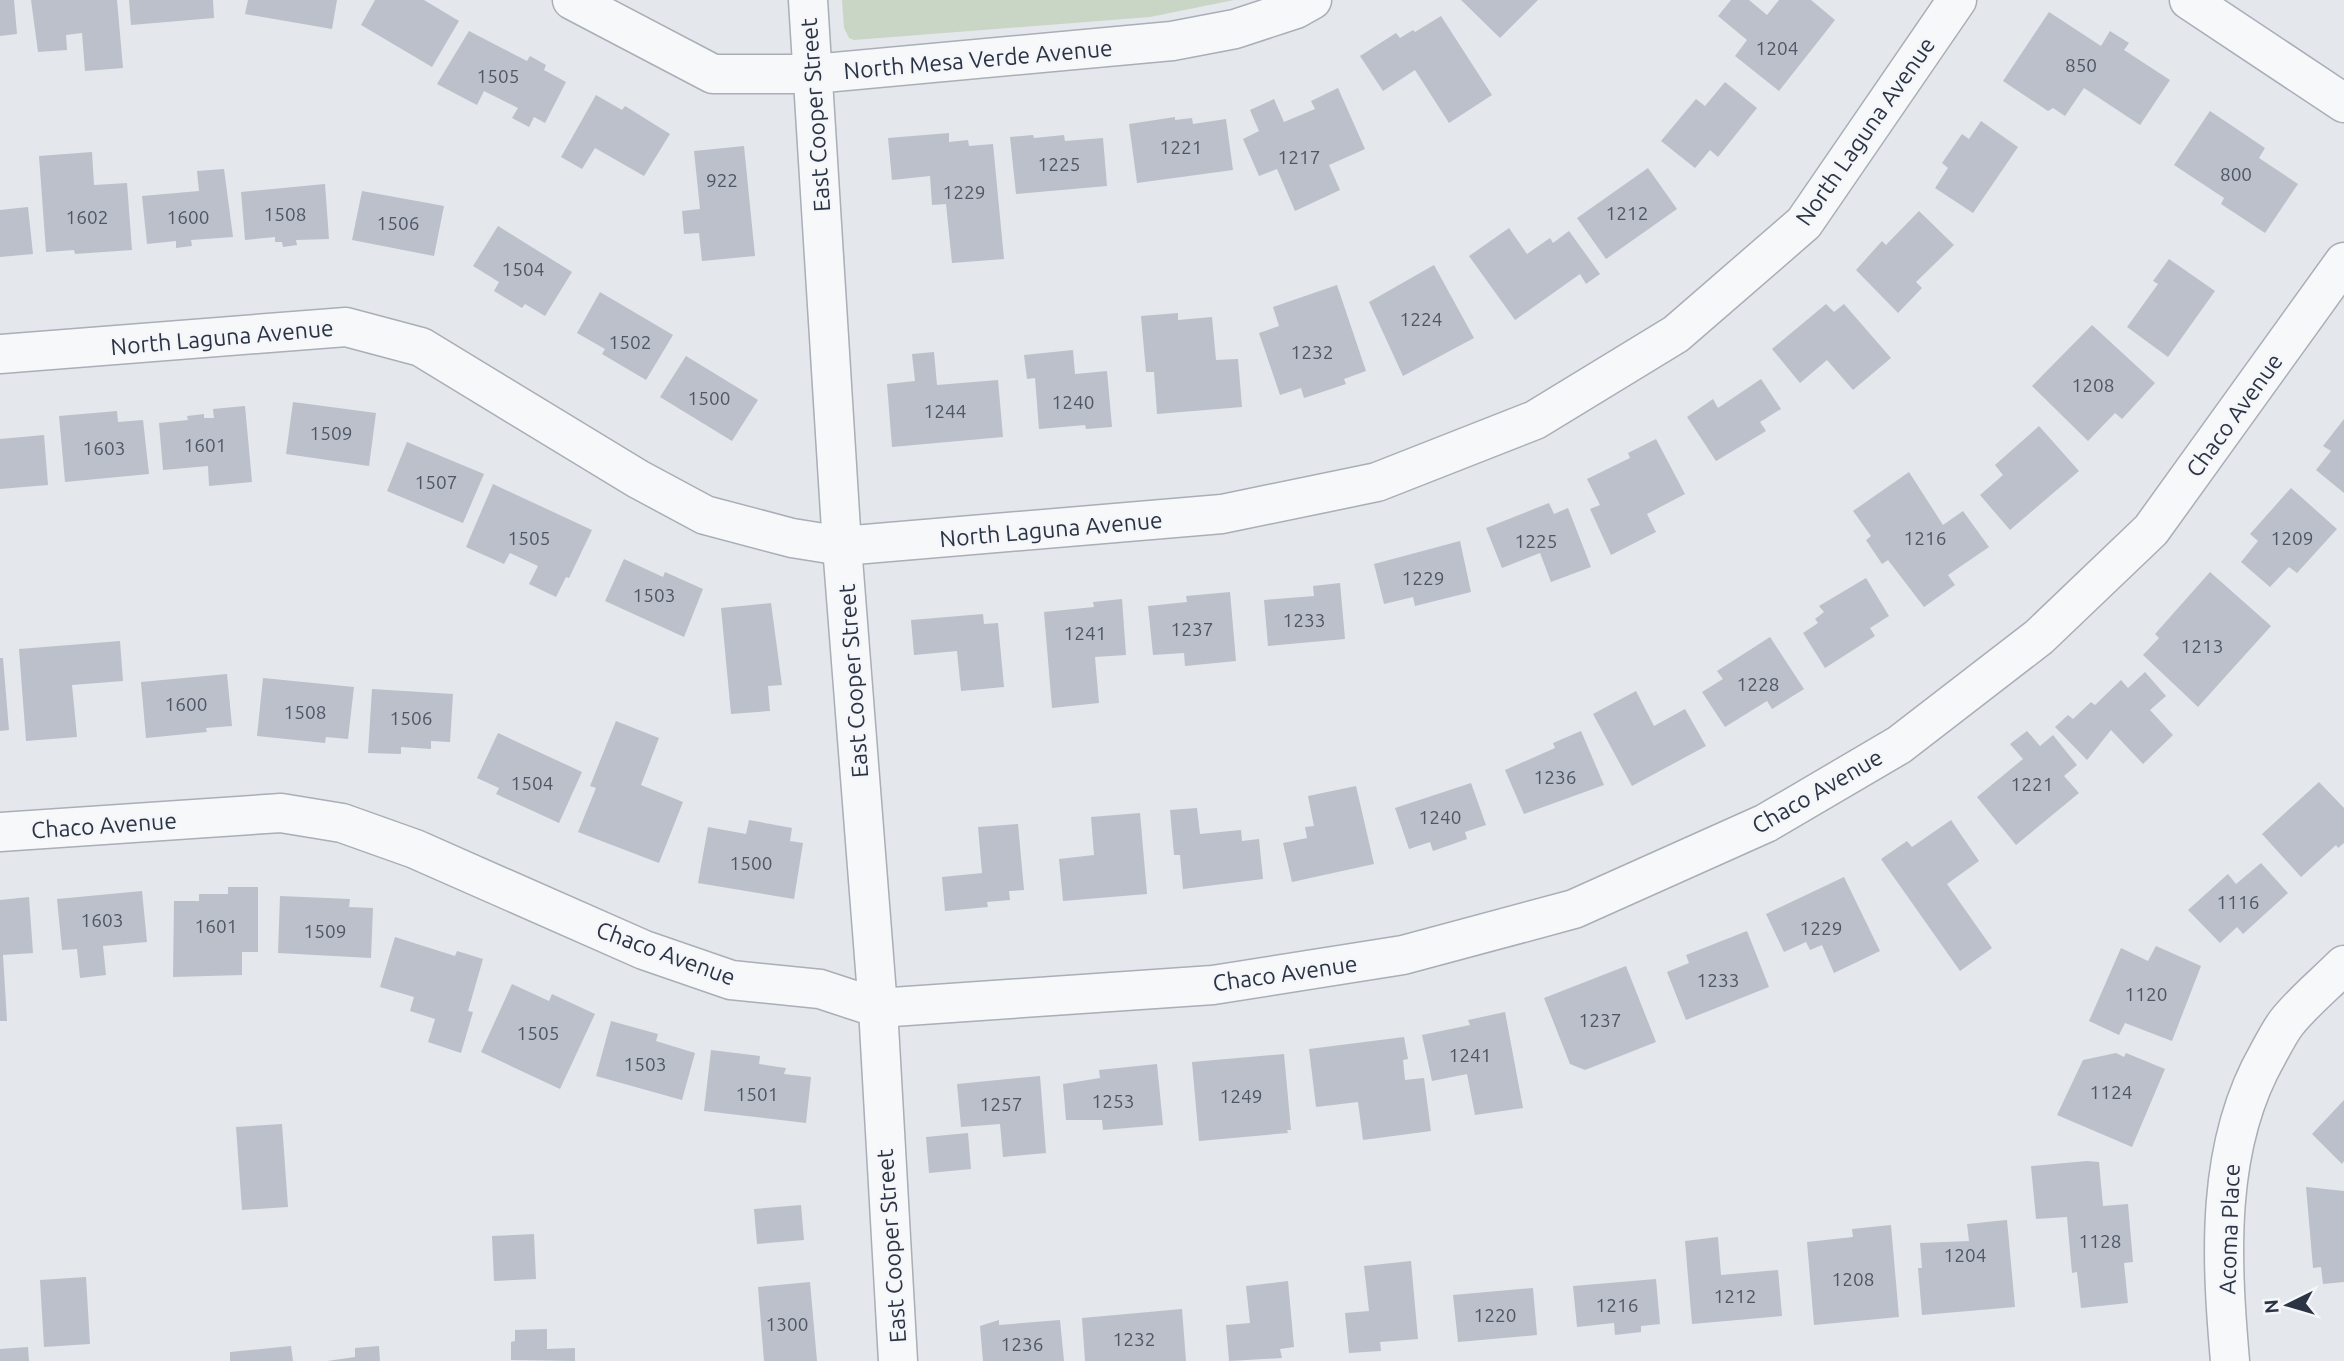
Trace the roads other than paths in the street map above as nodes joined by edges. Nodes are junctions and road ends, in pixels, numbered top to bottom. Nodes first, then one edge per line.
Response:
1 (572, 0) edge
2 (808, 0) edge
3 (1312, 0) edge
4 (1956, 0) edge
5 (2189, 0) edge
6 (813, 74) junction
7 (2344, 103) edge
8 (2344, 262) edge
9 (0, 354) edge
10 (842, 546) junction
11 (0, 832) edge
12 (2344, 965) edge
13 (878, 1008) junction
14 (898, 1361) edge
15 (2230, 1361) edge

1 - 6 street, North Mesa Verde Avenue
2 - 6 street, East Cooper Street
3 - 6 street, North Mesa Verde Avenue
4 - 10 street, North Laguna Avenue
5 - 7 street
6 - 10 street, East Cooper Street
8 - 13 street, Chaco Avenue
9 - 10 street, North Laguna Avenue
10 - 13 street, East Cooper Street
11 - 13 street, Chaco Avenue
12 - 15 street, Acoma Place
13 - 14 street, East Cooper Street

